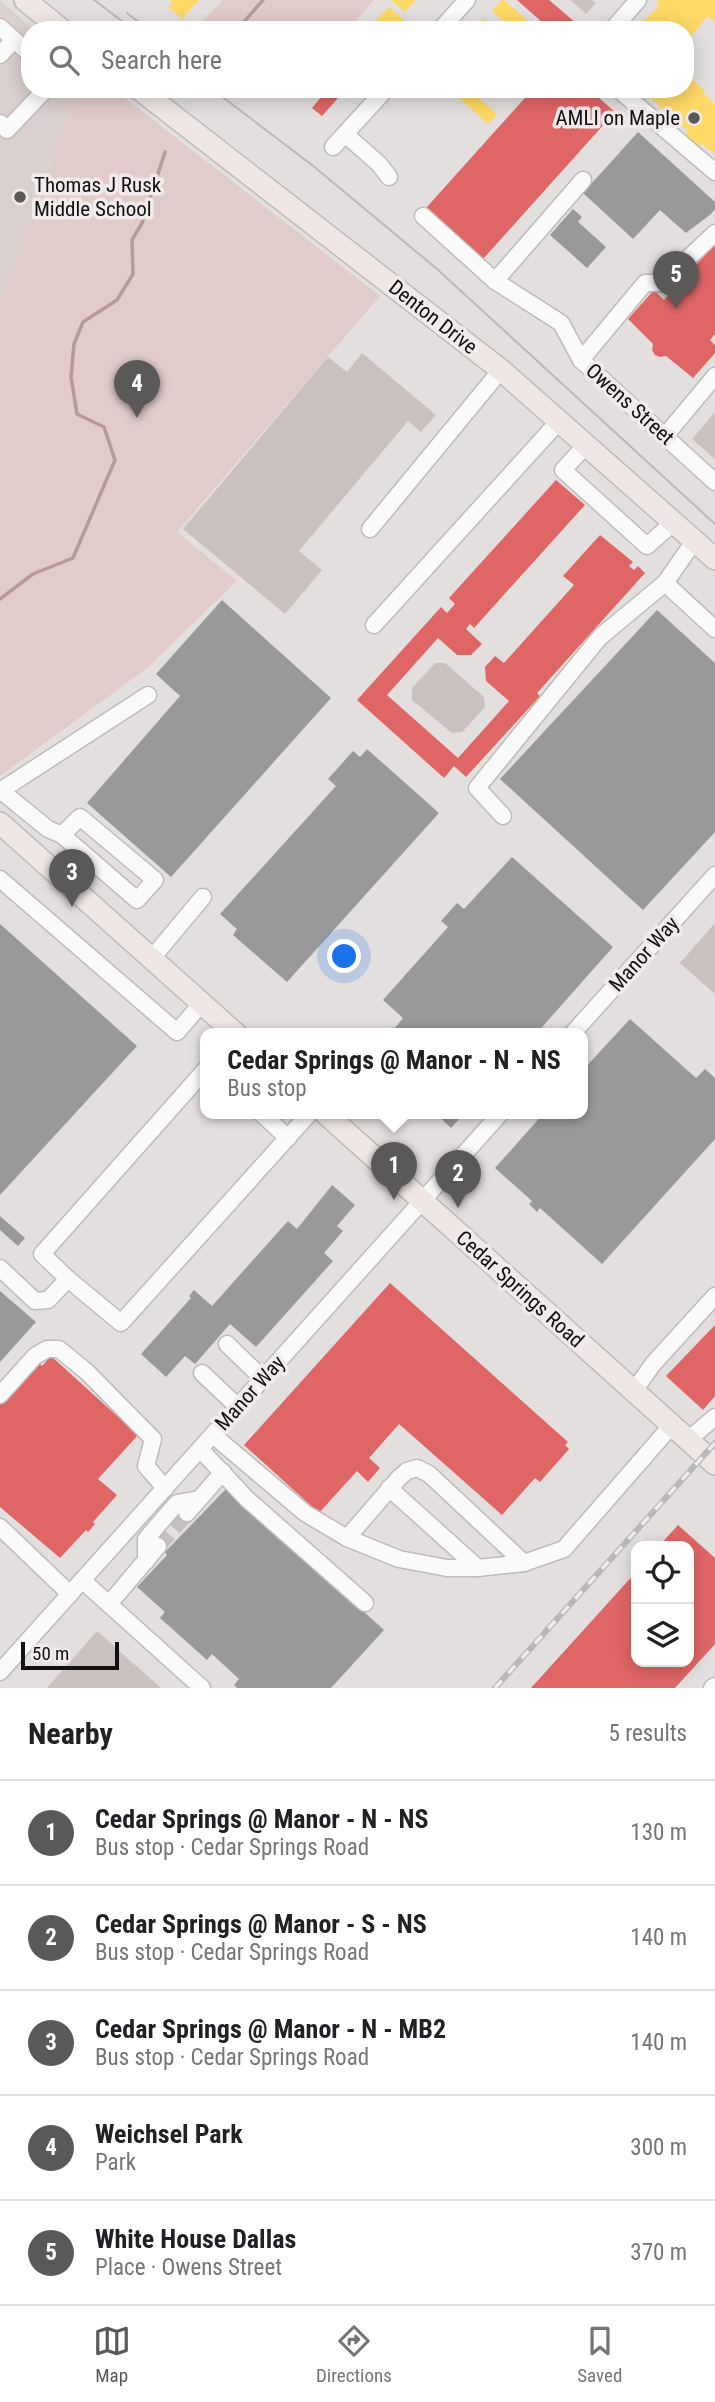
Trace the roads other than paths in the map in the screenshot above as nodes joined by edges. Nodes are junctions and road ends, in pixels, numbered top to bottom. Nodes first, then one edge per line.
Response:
1 (25, 0) edge
2 (467, 0) edge
3 (638, 0) edge
4 (51, 21) edge
5 (448, 21) edge
6 (620, 21) edge
7 (0, 27) edge
8 (14, 40) junction
9 (21, 46) edge
10 (0, 55) edge
11 (37, 98) edge
12 (151, 98) edge
13 (378, 98) edge
14 (629, 98) edge
15 (0, 123) edge
16 (345, 134) junction
17 (333, 148) dead end
18 (715, 172) edge
19 (389, 177) dead end
20 (583, 180) dead end
21 (423, 216) dead end
22 (715, 233) edge
23 (495, 281) junction
24 (581, 360) junction
25 (501, 370) junction
26 (715, 376) edge
27 (560, 420) junction
28 (665, 436) junction
29 (587, 444) junction
30 (715, 482) edge
31 (674, 522) junction
32 (370, 529) dead end
33 (695, 540) junction
34 (715, 559) edge
35 (665, 583) junction
36 (374, 625) dead end
37 (715, 629) edge
38 (148, 695) dead end
39 (0, 791) edge
40 (503, 816) dead end
41 (0, 823) edge
42 (62, 835) junction
43 (715, 875) edge
44 (0, 879) edge
45 (203, 897) dead end
46 (152, 958) junction
47 (202, 1003) junction
48 (229, 1028) edge
49 (577, 1028) edge
50 (200, 1076) edge
51 (267, 1119) edge
52 (305, 1119) edge
53 (332, 1119) edge
54 (496, 1119) edge
55 (288, 1138) junction
56 (422, 1201) junction
57 (0, 1269) edge
58 (68, 1279) junction
59 (715, 1296) edge
60 (227, 1344) dead end
61 (202, 1373) dead end
62 (263, 1379) junction
63 (634, 1391) junction
64 (0, 1395) edge
65 (238, 1407) junction
66 (715, 1418) edge
67 (672, 1425) junction
68 (213, 1434) junction
69 (688, 1440) junction
70 (200, 1449) junction
71 (715, 1464) edge
72 (223, 1472) junction
73 (165, 1488) junction
74 (389, 1488) junction
75 (198, 1499) junction
76 (187, 1513) tunnel mouth
77 (0, 1527) edge
78 (346, 1538) junction
79 (159, 1546) tunnel mouth
80 (146, 1561) junction
81 (524, 1563) junction
82 (478, 1568) junction
83 (82, 1580) junction
84 (70, 1594) junction
85 (365, 1603) dead end
86 (109, 1604) junction
87 (0, 1647) edge
88 (13, 1658) junction
89 (0, 1672) edge
90 (202, 1688) edge

1 - 4 main road
2 - 5 street
3 - 6 street
7 - 8 street
8 - 9 street
8 - 10 street
11 - 15 street
12 - 25 main road, Denton Drive
13 - 16 street
14 - 18 street
16 - 17 street
16 - 19 street
20 - 23 street
21 - 23 street, Owens Street
22 - 24 street
23 - 24 street, Owens Street
24 - 28 street, Owens Street
25 - 27 main road, Denton Drive
25 - 32 street
26 - 28 street
27 - 29 main road, Denton Drive
27 - 36 street
28 - 30 street, Owens Street
29 - 31 main road, Denton Drive
29 - 31 street
31 - 33 main road, Denton Drive
33 - 34 main road, Denton Drive
33 - 35 street
35 - 37 street
35 - 40 street
38 - 39 street
39 - 42 street
41 - 46 main road
42 - 42 street
43 - 49 street, Manor Way
44 - 47 street
45 - 46 street
46 - 47 main road
47 - 48 main road
50 - 58 street
51 - 55 street
52 - 55 street
53 - 56 main road, Cedar Springs Road
54 - 56 street, Manor Way
55 - 58 street
56 - 62 street, Manor Way
56 - 63 main road, Cedar Springs Road
57 - 58 street
59 - 63 street
60 - 62 street
61 - 65 street
62 - 65 street, Manor Way
63 - 67 main road, Cedar Springs Road
64 - 73 street
65 - 68 street, Manor Way
66 - 69 street
67 - 69 main road, Cedar Springs Road
67 - 81 street
68 - 70 street, Manor Way
68 - 78 street
69 - 71 main road, Cedar Springs Road
70 - 72 street
70 - 73 street, Manor Way
72 - 75 street
72 - 85 street
73 - 83 street, Manor Way
74 - 78 street
74 - 81 street
74 - 82 street
75 - 76 street
75 - 80 street
77 - 84 street
78 - 82 street
79 - 80 street
80 - 86 street
81 - 82 street
83 - 84 street, Manor Way
83 - 86 street
84 - 88 street, Manor Way
86 - 90 street
87 - 88 street
88 - 89 street, Manor Way

